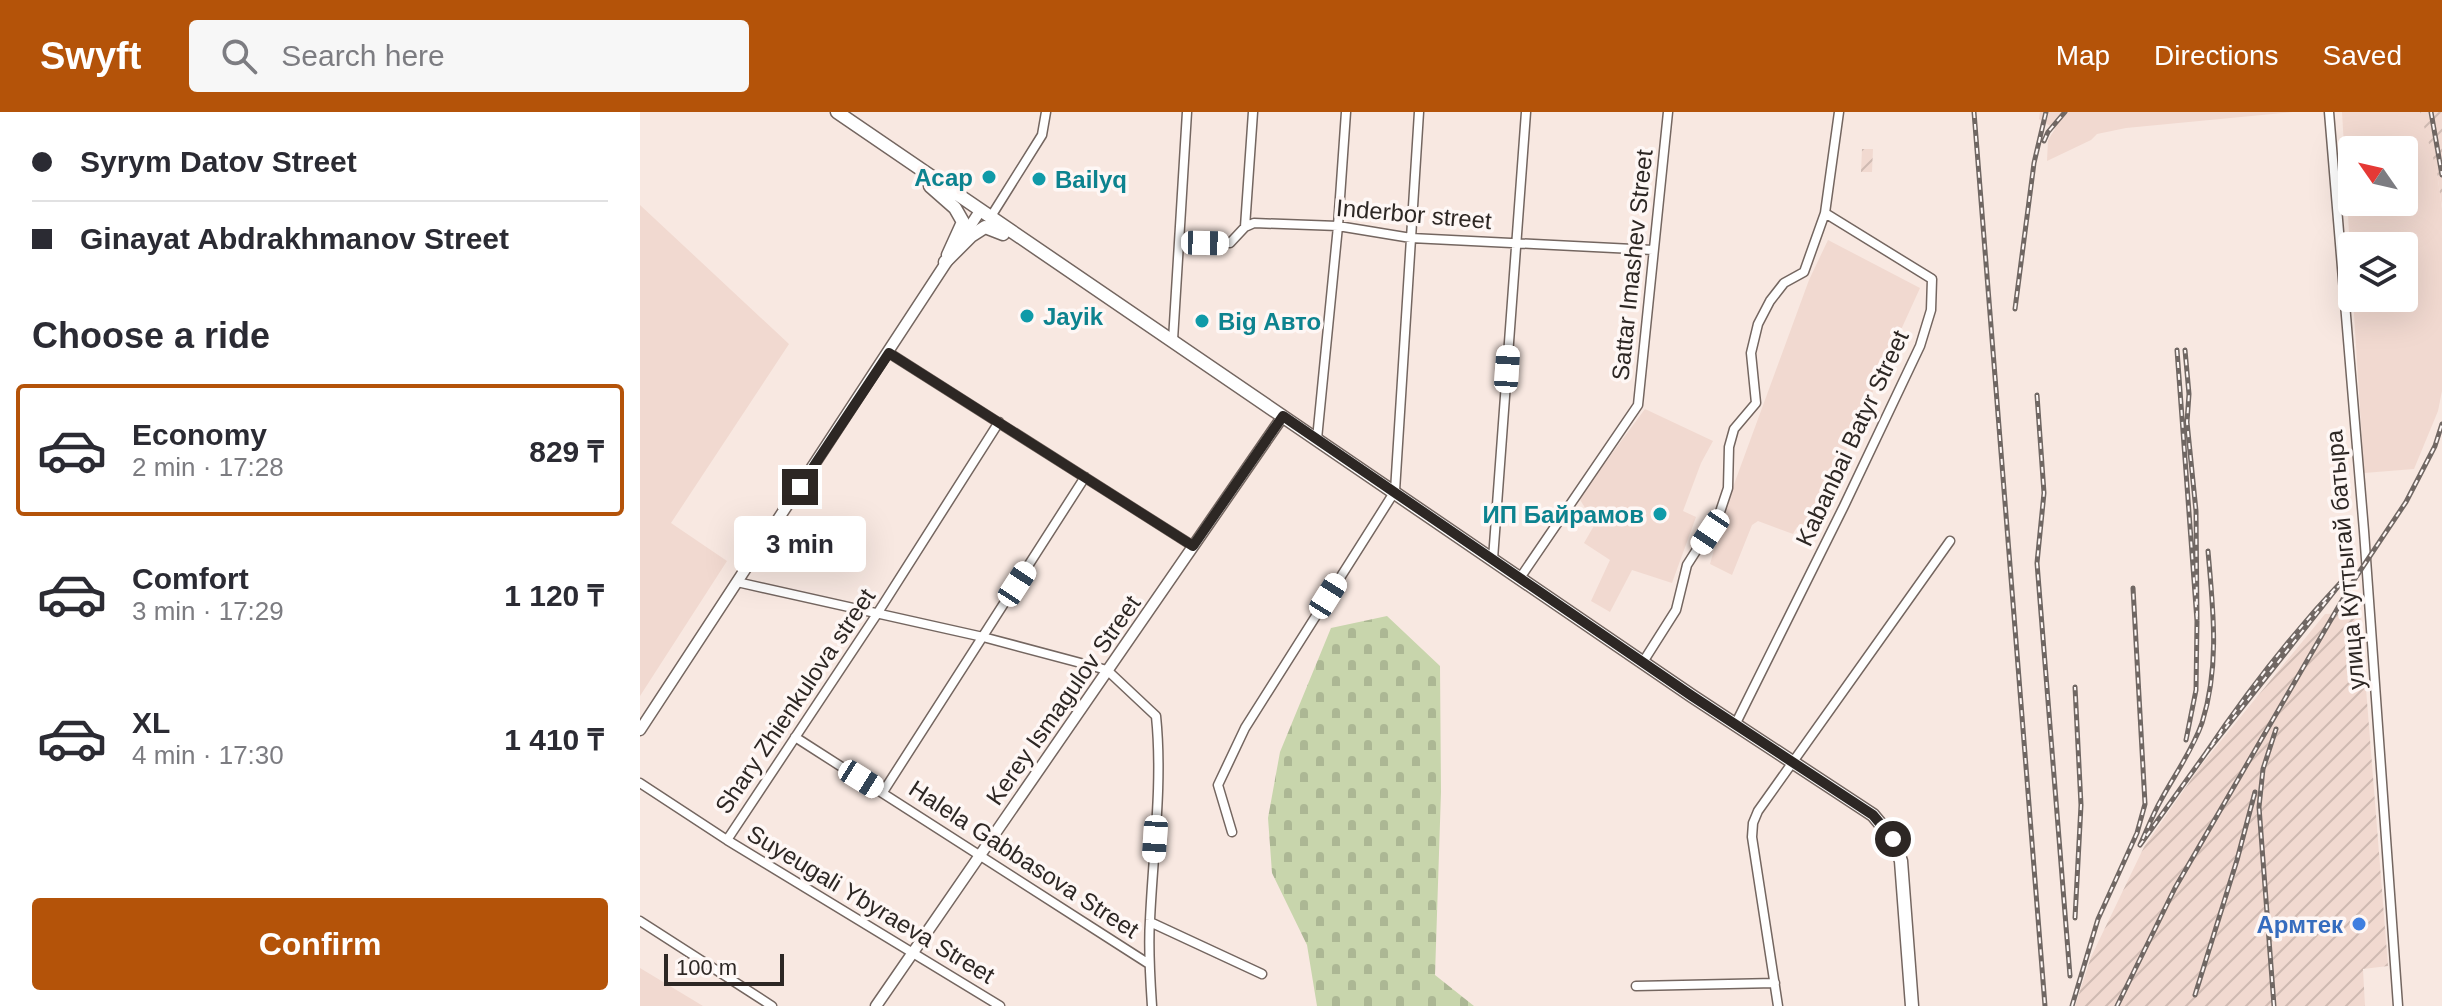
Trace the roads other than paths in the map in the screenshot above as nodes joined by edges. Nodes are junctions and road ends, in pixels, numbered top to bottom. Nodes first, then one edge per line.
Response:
1 (837, 112) edge
2 (1046, 112) edge
3 (1187, 112) edge
4 (1253, 112) edge
5 (1346, 112) edge
6 (1419, 112) edge
7 (1526, 112) edge
8 (1668, 112) edge
9 (1839, 112) edge
10 (2329, 112) edge
11 (930, 176) junction
12 (1825, 213) junction
13 (985, 214) junction
14 (1338, 226) junction
15 (1245, 227) junction
16 (1411, 238) junction
17 (1180, 242) junction
18 (1517, 242) junction
19 (1034, 247) junction
20 (1653, 250) junction
21 (945, 262) junction
22 (1173, 340) junction
23 (889, 353) junction
24 (1283, 416) junction
25 (999, 422) junction
26 (1317, 439) junction
27 (1085, 477) junction
28 (1395, 491) junction
29 (1950, 541) dead end
30 (1193, 546) junction
31 (1493, 559) junction
32 (1520, 578) junction
33 (737, 582) junction
34 (877, 614) junction
35 (983, 637) junction
36 (1643, 662) junction
37 (1107, 670) junction
38 (1736, 723) junction
39 (640, 730) edge
40 (795, 737) junction
41 (1795, 762) junction
42 (640, 783) edge
43 (883, 792) junction
44 (1232, 832) dead end
45 (727, 840) junction
46 (980, 855) junction
47 (640, 921) edge
48 (1150, 922) junction
49 (912, 954) junction
50 (1149, 964) junction
51 (1262, 974) dead end
52 (1775, 983) junction
53 (1636, 986) dead end
54 (772, 1006) edge
55 (876, 1006) edge
56 (1000, 1006) edge
57 (1152, 1006) edge
58 (1778, 1006) edge
59 (1912, 1006) edge
60 (2398, 1006) edge

1 - 11 main road
2 - 13 street
3 - 17 street
4 - 15 street
5 - 14 street
6 - 16 street
7 - 18 street
8 - 20 street, Sattar Imashev Street
9 - 12 street
10 - 60 street, улица Куттыгай батыра
11 - 13 main road
11 - 21 main road
12 - 36 street
12 - 38 street, Kabanbai Batyr Street
13 - 19 main road
13 - 21 street
14 - 15 street, Inderbor street
14 - 16 street, Inderbor street
14 - 26 street
15 - 17 street, Inderbor street
16 - 18 street, Inderbor street
16 - 28 street
17 - 22 street
18 - 20 street, Inderbor street
18 - 31 street
19 - 21 main road
19 - 22 main road
20 - 32 street, Sattar Imashev Street
21 - 23 street
22 - 24 main road
23 - 25 street
23 - 33 street
24 - 26 main road
24 - 30 street, Kerey Ismagulov Street
25 - 27 street
25 - 34 street, Shary Zhienkulova street
26 - 28 main road
27 - 30 street
27 - 35 street
28 - 31 main road
28 - 44 street
29 - 41 street
30 - 37 street, Kerey Ismagulov Street
31 - 32 main road
32 - 36 main road
33 - 34 street
33 - 39 street
34 - 35 street
34 - 40 street, Shary Zhienkulova street
35 - 37 street
35 - 43 street
36 - 38 main road
37 - 46 street, Kerey Ismagulov Street
37 - 48 street
38 - 41 main road
40 - 43 street, Halela Gabbasova Street
40 - 45 street, Shary Zhienkulova street
41 - 52 street
41 - 59 main road
42 - 45 street, Suyeugali Ybyraeva Street
43 - 46 street, Halela Gabbasova Street
45 - 49 street, Suyeugali Ybyraeva Street
46 - 49 street, Kerey Ismagulov Street
46 - 50 street, Halela Gabbasova Street
47 - 54 street
48 - 50 street
48 - 51 street
49 - 55 street, Kerey Ismagulov Street
49 - 56 street, Suyeugali Ybyraeva Street
50 - 57 street
52 - 53 street
52 - 58 street

